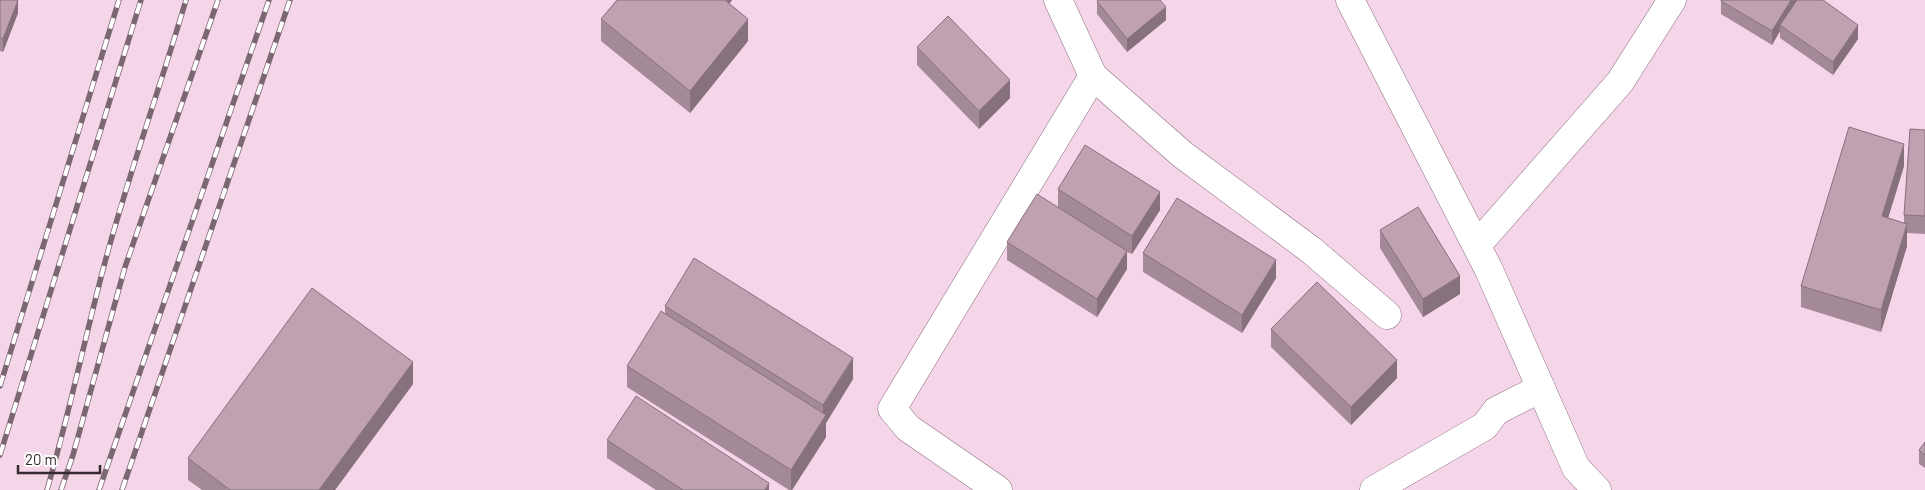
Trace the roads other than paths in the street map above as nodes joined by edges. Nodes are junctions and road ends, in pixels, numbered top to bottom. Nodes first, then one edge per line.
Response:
1 (1058, 0) edge
2 (1350, 0) edge
3 (1672, 0) edge
4 (1093, 76) junction
5 (1477, 245) junction
6 (1387, 315) dead end
7 (1541, 388) junction
8 (998, 490) edge
9 (1374, 490) edge
10 (1597, 490) edge

1 - 4 street
2 - 5 street
3 - 5 street
4 - 6 street
4 - 8 street
5 - 7 street
7 - 9 street
7 - 10 street

